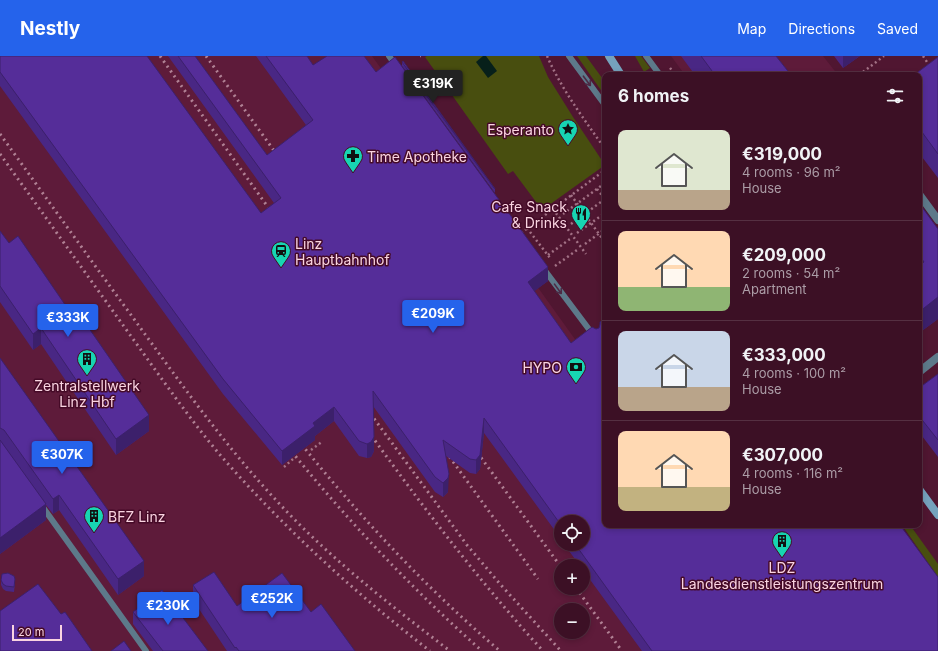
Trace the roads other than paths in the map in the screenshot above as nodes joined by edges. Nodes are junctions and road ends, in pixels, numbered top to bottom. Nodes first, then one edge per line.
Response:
1 (389, 56) edge
2 (569, 56) edge
3 (609, 56) edge
4 (646, 56) edge
5 (619, 72) edge
6 (658, 72) edge
7 (403, 75) edge
8 (602, 101) edge
9 (922, 198) edge
10 (938, 220) edge
11 (541, 266) edge
12 (596, 339) edge
13 (938, 357) edge
14 (922, 370) edge
15 (922, 493) edge
16 (37, 498) edge
17 (938, 515) edge
18 (146, 651) edge

1 - 7 lane
2 -> 8 lane
3 - 5 main road
4 - 6 lane
9 - 10 street
11 -> 12 lane
13 - 14 street
15 - 17 main road
16 - 18 lane

